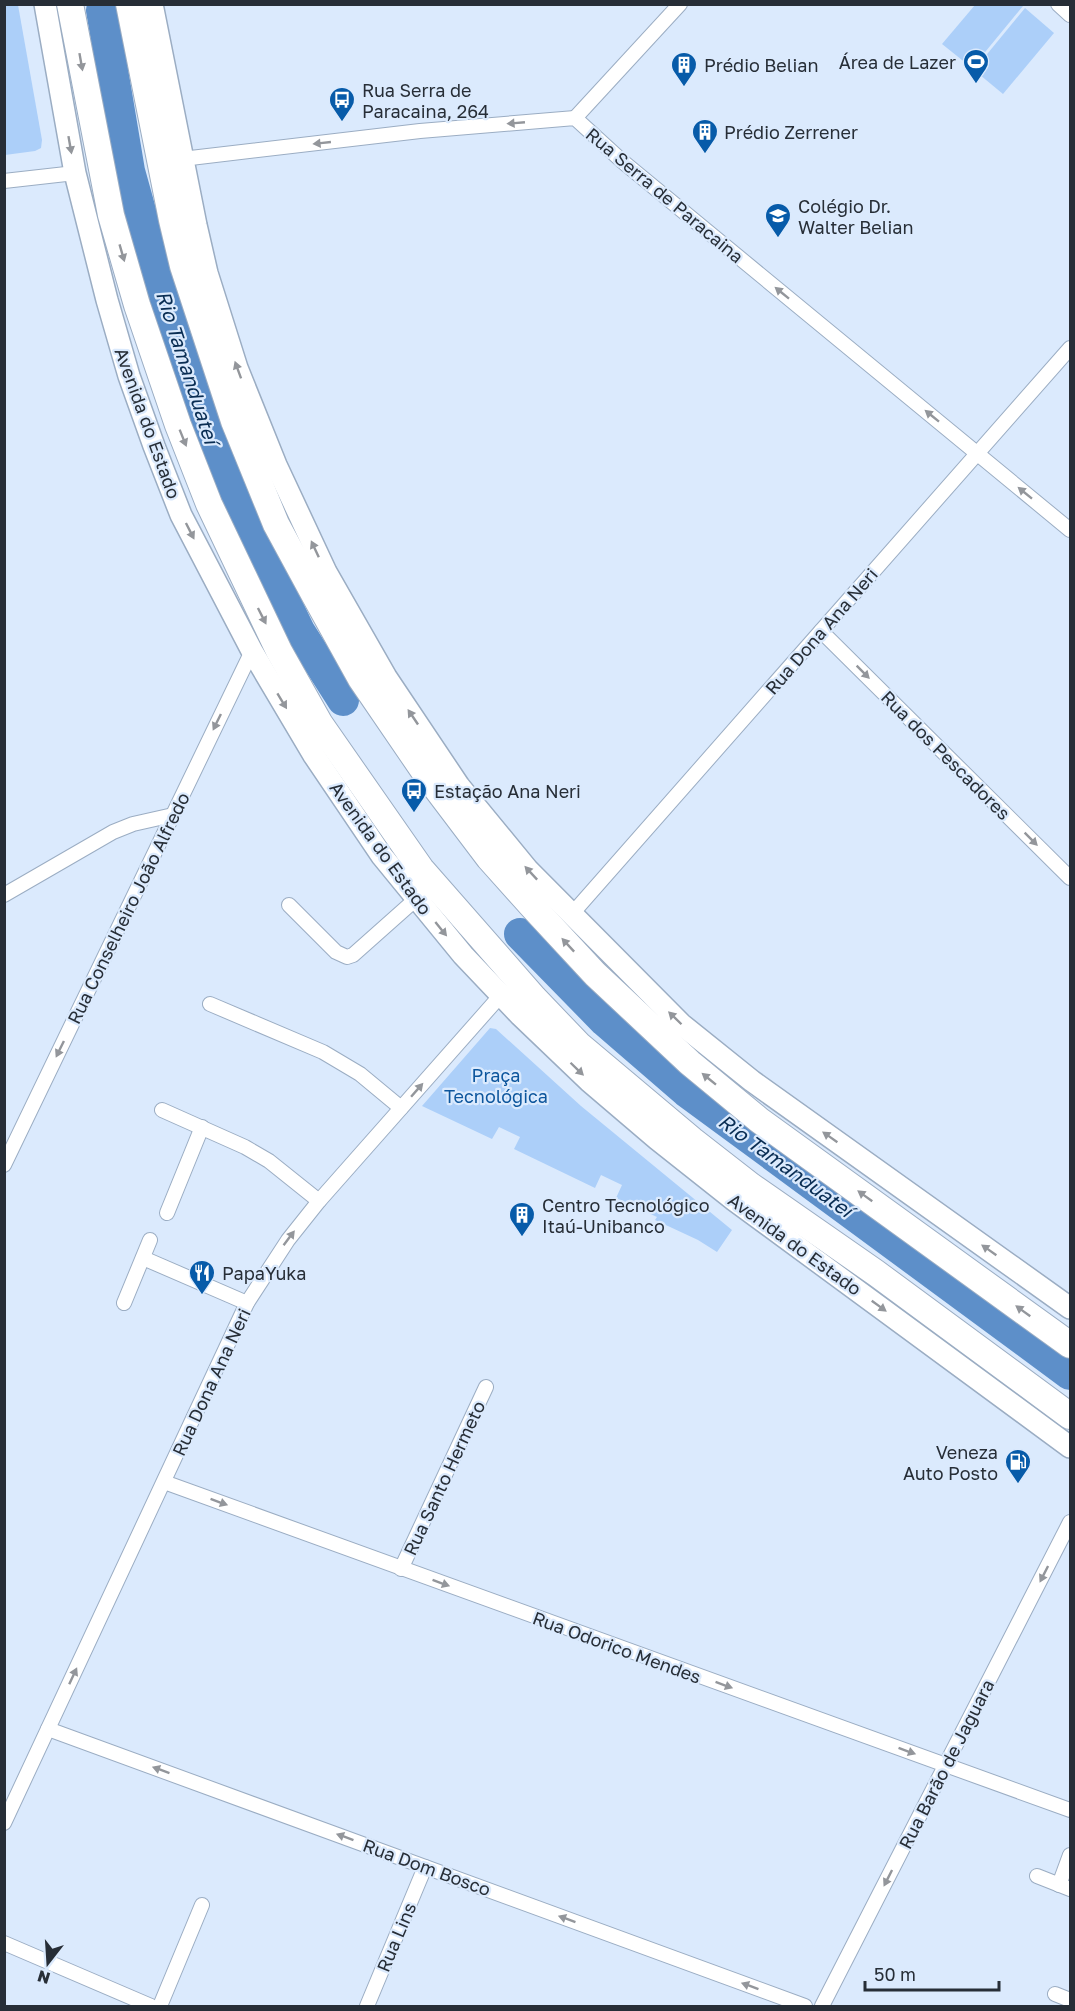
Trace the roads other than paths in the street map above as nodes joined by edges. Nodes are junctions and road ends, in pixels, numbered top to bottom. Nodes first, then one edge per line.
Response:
1 (45, 4) edge
2 (70, 4) edge
3 (129, 4) edge
4 (152, 4) edge
5 (680, 4) edge
6 (1058, 4) edge
7 (1071, 15) edge
8 (575, 118) junction
9 (182, 159) junction
10 (75, 173) junction
11 (4, 181) edge
12 (1071, 348) edge
13 (978, 454) junction
14 (1071, 530) edge
15 (821, 631) junction
16 (252, 651) junction
17 (173, 815) junction
18 (1071, 878) edge
19 (4, 895) edge
20 (416, 899) junction
21 (290, 905) dead end
22 (572, 915) junction
23 (501, 995) junction
24 (210, 1004) dead end
25 (401, 1108) junction
26 (162, 1110) dead end
27 (202, 1127) junction
28 (4, 1165) edge
29 (319, 1201) junction
30 (167, 1213) dead end
31 (150, 1240) dead end
32 (143, 1258) junction
33 (124, 1303) dead end
34 (247, 1304) junction
35 (1071, 1308) edge
36 (1071, 1345) edge
37 (486, 1387) dead end
38 (1071, 1416) edge
39 (1071, 1447) edge
40 (164, 1482) junction
41 (1071, 1522) edge
42 (401, 1569) junction
43 (48, 1729) junction
44 (946, 1765) junction
45 (1071, 1810) edge
46 (4, 1823) edge
47 (1071, 1855) edge
48 (425, 1866) junction
49 (1037, 1876) dead end
50 (1065, 1887) edge
51 (202, 1905) dead end
52 (4, 1943) edge
53 (1055, 1994) dead end
54 (1071, 2000) edge
55 (151, 2007) edge
56 (160, 2007) edge
57 (367, 2007) edge
58 (805, 2007) edge
59 (822, 2007) edge

1 -> 10 main road, Avenida do Estado
2 -> 38 highway, Avenida do Estado
36 -> 3 highway
4 - 9 main road
5 - 8 street
6 - 7 street
8 -> 9 street, Rua Serra de Paracaina
13 -> 8 street, Rua Serra de Paracaina
22 -> 9 main road
10 - 11 street
10 -> 16 main road, Avenida do Estado
12 - 13 street, Rua Dona Ana Neri
14 -> 13 street, Rua Serra de Paracaina
13 - 15 street, Rua Dona Ana Neri
15 -> 18 street, Rua dos Pescadores
15 - 22 street, Rua Dona Ana Neri
16 -> 17 street, Rua Conselheiro João Alfredo
16 -> 20 main road, Avenida do Estado
17 - 19 street
17 -> 28 street, Rua Conselheiro João Alfredo
20 - 21 street
20 -> 23 main road, Avenida do Estado
35 -> 22 main road
25 -> 23 street, Rua Dona Ana Neri
23 -> 39 main road, Avenida do Estado
24 - 25 street
25 - 29 street, Rua Dona Ana Neri
26 - 27 street
27 - 29 street
27 - 30 street
34 -> 29 street, Rua Dona Ana Neri
31 - 32 street
32 - 33 street
32 - 34 street
34 - 40 street, Rua Dona Ana Neri
37 - 42 street, Rua Santo Hermeto
40 -> 42 street, Rua Odorico Mendes
43 -> 40 street, Rua Dona Ana Neri
41 -> 44 street, Rua Barão de Jaguara
42 -> 44 street, Rua Odorico Mendes
43 - 46 street, Rua Dona Ana Neri
48 -> 43 street, Rua Dom Bosco
44 - 45 street, Rua Odorico Mendes
44 -> 59 street, Rua Barão de Jaguara
47 - 50 street
48 - 57 street, Rua Lins
58 -> 48 street, Rua Dom Bosco
49 - 50 street
51 - 56 street
52 - 55 street
53 - 54 street

